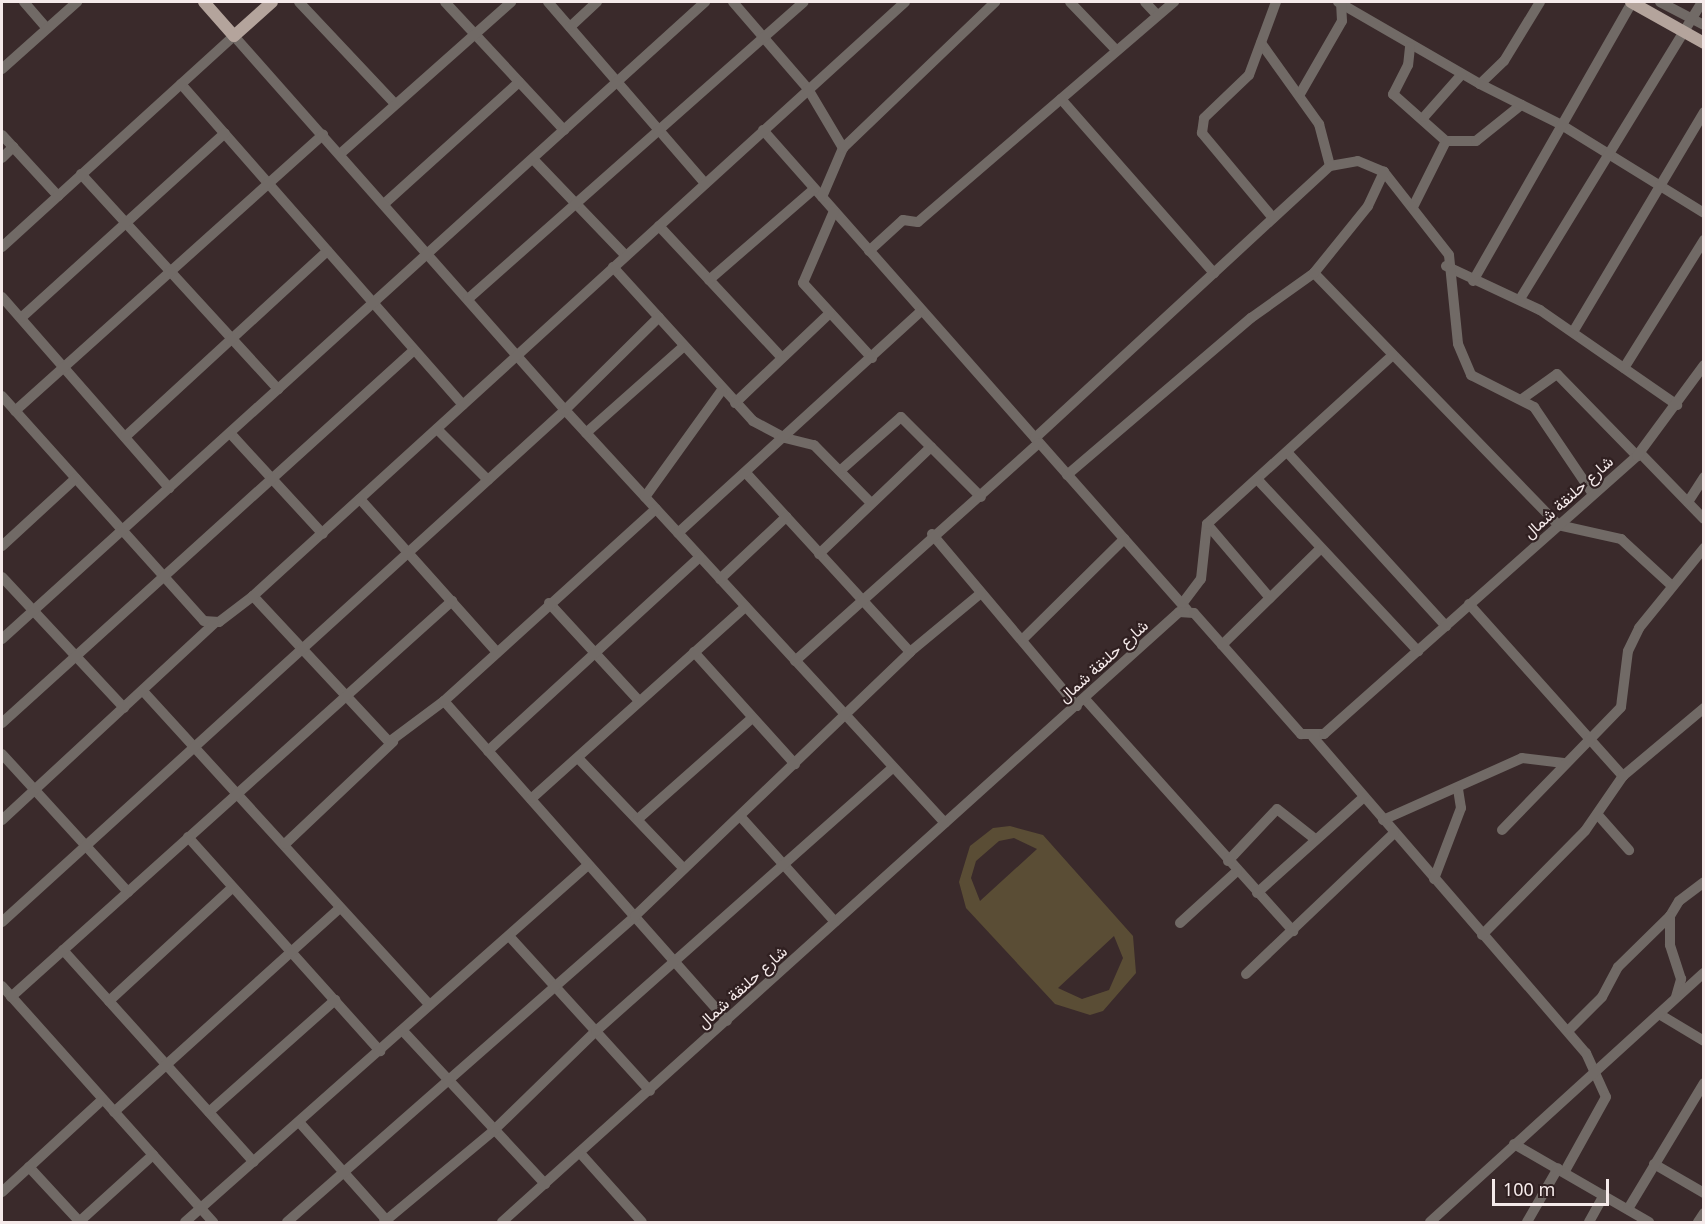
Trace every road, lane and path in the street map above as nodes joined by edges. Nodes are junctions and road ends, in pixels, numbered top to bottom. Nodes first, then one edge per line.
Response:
1 (24, 2) edge
2 (77, 2) edge
3 (204, 2) edge
4 (272, 2) edge
5 (300, 2) edge
6 (445, 2) edge
7 (511, 2) edge
8 (548, 2) edge
9 (597, 2) edge
10 (705, 2) edge
11 (733, 2) edge
12 (804, 2) edge
13 (902, 2) edge
14 (995, 2) edge
15 (1070, 2) edge
16 (1145, 2) edge
17 (1174, 2) edge
18 (1276, 2) edge
19 (1340, 2) edge
20 (1540, 2) edge
21 (1632, 2) edge
22 (1660, 2) edge
23 (1702, 2) edge
24 (1156, 15) junction
25 (1692, 19) junction
26 (1704, 26) edge
27 (570, 27) junction
28 (47, 28) junction
29 (1684, 32) junction
30 (474, 34) junction
31 (764, 34) junction
32 (234, 36) junction
33 (1261, 43) junction
34 (1704, 44) edge
35 (1410, 47) junction
36 (1116, 50) junction
37 (2, 69) edge
38 (1462, 74) junction
39 (519, 82) junction
40 (181, 84) junction
41 (614, 84) junction
42 (1480, 84) junction
43 (808, 89) junction
44 (1300, 94) junction
45 (1061, 99) junction
46 (395, 104) junction
47 (1521, 105) junction
48 (1704, 112) edge
49 (1424, 117) junction
50 (1560, 124) junction
51 (564, 130) junction
52 (762, 130) junction
53 (657, 131) junction
54 (225, 133) junction
55 (2, 135) edge
56 (323, 135) junction
57 (1446, 141) junction
58 (13, 147) junction
59 (843, 148) junction
60 (340, 154) junction
61 (1609, 154) junction
62 (2, 158) edge
63 (533, 159) junction
64 (1330, 166) junction
65 (1384, 172) junction
66 (81, 174) junction
67 (270, 182) junction
68 (705, 183) junction
69 (1659, 185) junction
70 (818, 193) junction
71 (58, 196) junction
72 (384, 204) junction
73 (576, 204) junction
74 (1413, 207) junction
75 (834, 211) junction
76 (1704, 213) edge
77 (1273, 218) junction
78 (126, 223) junction
79 (658, 226) junction
80 (1704, 240) edge
81 (2, 247) edge
82 (327, 251) junction
83 (869, 251) junction
84 (429, 254) junction
85 (626, 256) junction
86 (1446, 266) junction
87 (613, 267) junction
88 (170, 272) junction
89 (1214, 273) junction
90 (1314, 273) junction
91 (709, 279) junction
92 (1473, 280) junction
93 (2, 297) edge
94 (468, 298) junction
95 (1520, 299) junction
96 (371, 304) junction
97 (920, 312) junction
98 (830, 313) junction
99 (659, 317) junction
100 (21, 318) junction
101 (1573, 332) junction
102 (232, 339) junction
103 (683, 347) junction
104 (413, 351) junction
105 (518, 355) junction
106 (1394, 355) junction
107 (782, 358) junction
108 (872, 358) junction
109 (64, 368) junction
110 (1624, 368) junction
111 (1702, 369) edge
112 (278, 389) junction
113 (722, 390) junction
114 (2, 396) edge
115 (1522, 399) junction
116 (735, 403) junction
117 (463, 405) junction
118 (1677, 405) junction
119 (565, 410) junction
120 (15, 411) junction
121 (437, 429) junction
122 (230, 433) junction
123 (586, 433) junction
124 (124, 437) junction
125 (785, 438) junction
126 (1037, 440) junction
127 (932, 447) junction
128 (1287, 452) junction
129 (1638, 455) junction
130 (841, 470) junction
131 (746, 473) junction
132 (1067, 475) junction
133 (1704, 477) edge
134 (76, 478) junction
135 (272, 479) junction
136 (1257, 479) junction
137 (488, 480) junction
138 (169, 488) junction
139 (1593, 494) junction
140 (645, 497) junction
141 (981, 497) junction
142 (360, 499) junction
143 (1688, 502) junction
144 (871, 503) junction
145 (656, 509) junction
146 (786, 517) junction
147 (1704, 519) edge
148 (1207, 524) junction
149 (1558, 525) junction
150 (123, 529) junction
151 (678, 533) junction
152 (322, 534) junction
153 (932, 534) junction
154 (1124, 539) junction
155 (2, 546) edge
156 (1704, 548) edge
157 (1320, 549) junction
158 (408, 552) junction
159 (819, 554) junction
160 (700, 557) junction
161 (165, 575) junction
162 (2, 577) edge
163 (720, 579) junction
164 (1670, 584) junction
165 (981, 593) junction
166 (253, 596) junction
167 (1270, 598) junction
168 (860, 599) junction
169 (452, 601) junction
170 (549, 603) junction
171 (1469, 604) junction
172 (745, 607) junction
173 (1184, 607) junction
174 (33, 610) junction
175 (214, 624) junction
176 (1446, 626) junction
177 (2, 639) edge
178 (1022, 640) junction
179 (1222, 645) junction
180 (303, 648) junction
181 (1418, 651) junction
182 (497, 652) junction
183 (694, 652) junction
184 (910, 652) junction
185 (595, 654) junction
186 (75, 656) junction
187 (795, 661) junction
188 (143, 691) junction
189 (347, 695) junction
190 (444, 701) junction
191 (639, 701) junction
192 (1081, 702) junction
193 (124, 708) junction
194 (1703, 710) edge
195 (846, 714) junction
196 (752, 718) junction
197 (2, 723) edge
198 (1313, 737) junction
199 (1595, 740) junction
200 (393, 742) junction
201 (195, 746) junction
202 (488, 751) junction
203 (2, 753) edge
204 (578, 758) junction
205 (1564, 763) junction
206 (795, 764) junction
207 (893, 767) junction
208 (1623, 776) junction
209 (34, 790) junction
210 (1458, 790) junction
211 (238, 793) junction
212 (1364, 797) junction
213 (531, 799) junction
214 (1598, 815) junction
215 (740, 816) junction
216 (638, 819) junction
217 (2, 820) edge
218 (1383, 820) junction
219 (945, 824) junction
220 (1502, 830) dead end
221 (1395, 833) junction
222 (189, 837) junction
223 (1315, 839) junction
224 (285, 844) junction
225 (86, 846) junction
226 (1629, 850) dead end
227 (1228, 861) junction
228 (785, 863) junction
229 (588, 865) junction
230 (683, 868) junction
231 (1237, 871) junction
232 (1434, 879) junction
233 (1704, 882) edge
234 (233, 887) junction
235 (128, 892) junction
236 (1257, 893) junction
237 (339, 909) junction
238 (634, 916) junction
239 (1670, 916) junction
240 (2, 922) edge
241 (835, 922) junction
242 (1180, 923) dead end
243 (1293, 931) junction
244 (1482, 935) junction
245 (510, 937) junction
246 (63, 950) junction
247 (292, 953) junction
248 (675, 962) junction
249 (1704, 973) edge
250 (1246, 974) dead end
251 (2, 986) edge
252 (553, 986) junction
253 (11, 996) junction
254 (334, 1000) junction
255 (109, 1001) junction
256 (430, 1005) junction
257 (1672, 1005) junction
258 (1659, 1014) junction
259 (727, 1021) junction
260 (1570, 1029) junction
261 (403, 1031) junction
262 (596, 1031) junction
263 (1704, 1041) edge
264 (380, 1051) junction
265 (167, 1065) junction
266 (1596, 1072) junction
267 (448, 1081) junction
268 (1704, 1083) edge
269 (650, 1091) junction
270 (103, 1099) junction
271 (114, 1112) junction
272 (209, 1112) junction
273 (299, 1122) junction
274 (492, 1132) junction
275 (1514, 1144) junction
276 (581, 1154) junction
277 (153, 1155) junction
278 (254, 1162) junction
279 (1654, 1164) junction
280 (29, 1167) junction
281 (1562, 1169) junction
282 (345, 1173) junction
283 (545, 1184) junction
284 (2, 1192) edge
285 (1704, 1193) edge
286 (1604, 1196) junction
287 (201, 1209) junction
288 (1628, 1209) junction
289 (1704, 1213) edge
290 (79, 1222) edge
291 (185, 1222) edge
292 (213, 1222) edge
293 (287, 1222) edge
294 (386, 1222) edge
295 (502, 1222) edge
296 (642, 1222) edge
297 (1430, 1222) edge
298 (1527, 1222) edge
299 (1589, 1222) edge
300 (1648, 1222) edge
301 (1698, 1222) edge

1 - 28 street
2 - 28 street
3 - 32 main road
4 - 32 main road
5 - 46 street
6 - 30 street
7 - 30 street
8 - 27 street
9 - 27 street
10 - 41 street
11 - 31 street
12 - 31 street
13 - 43 street
14 - 59 street
15 - 36 street
16 - 24 street
17 - 24 street
18 - 33 street
19 - 35 street
19 - 44 street
20 - 42 street
21 - 29 main road
21 - 50 street
22 - 25 street
23 - 25 street
24 - 36 street
25 - 26 street
25 - 29 street
27 - 41 street
28 - 37 street
29 - 34 main road
29 - 61 street
30 - 39 street
30 - 46 street
31 - 43 street
31 - 53 street
32 - 40 street
32 - 56 street
33 - 44 street
33 - 77 street
35 - 38 street
35 - 49 street
36 - 45 street
38 - 42 street
38 - 49 street
39 - 51 street
39 - 72 street
40 - 54 street
40 - 66 street
41 - 51 street
41 - 53 street
42 - 47 street
43 - 52 street
43 - 59 street
44 - 64 street
45 - 83 street
45 - 89 street
46 - 60 street
47 - 50 street
47 - 57 street
48 - 69 street
49 - 57 street
50 - 61 street
50 - 92 street
51 - 63 street
52 - 68 street
52 - 70 street
53 - 68 street
53 - 73 street
54 - 67 street
54 - 78 street
55 - 58 street
56 - 60 street
56 - 67 street
57 - 74 street
58 - 62 street
58 - 71 street
59 - 70 street
60 - 72 street
61 - 69 street
61 - 95 street
63 - 73 street
63 - 84 street
64 - 65 street
64 - 77 street
65 - 74 street
65 - 90 street
66 - 71 street
66 - 78 street
67 - 82 street
67 - 88 street
68 - 79 street
69 - 76 street
69 - 101 street
70 - 75 street
70 - 91 street
71 - 81 street
72 - 84 street
73 - 85 street
73 - 94 street
74 - 86 street
75 - 83 street
75 - 98 street
77 - 89 street
78 - 88 street
78 - 100 street
79 - 85 street
79 - 91 street
80 - 110 street
82 - 96 street
82 - 102 street
83 - 97 street
84 - 94 street
84 - 96 street
85 - 87 street
86 - 92 street
86 - 115 street
87 - 99 street
87 - 105 street
88 - 102 street
88 - 109 street
89 - 126 street
90 - 106 street
90 - 132 street
91 - 107 street
92 - 95 street
93 - 100 street
94 - 105 street
95 - 101 street
96 - 104 street
96 - 112 street
97 - 108 street
97 - 126 street
98 - 107 street
98 - 108 street
99 - 103 street
99 - 119 street
100 - 109 street
101 - 110 street
102 - 112 street
102 - 124 street
103 - 113 street
103 - 123 street
104 - 117 street
104 - 135 street
105 - 117 street
105 - 119 street
106 - 128 street
106 - 149 street
107 - 116 street
108 - 125 street
109 - 120 street
109 - 124 street
110 - 118 street
111 - 118 street, شارع حلنقة شمال
112 - 122 street
113 - 116 street
113 - 140 street
114 - 120 street
115 - 129 street
115 - 139 street
116 - 125 street
117 - 121 street
118 - 129 street, شارع حلنقة شمال
119 - 123 street
119 - 137 street
120 - 134 street
121 - 137 street
121 - 142 street
122 - 135 street
122 - 138 street
123 - 140 street
124 - 138 street
125 - 130 street
125 - 131 street
126 - 132 street
126 - 141 street
127 - 130 street
127 - 141 street
127 - 144 street
128 - 136 street
128 - 176 street
129 - 139 street, شارع حلنقة شمال
129 - 143 street
130 - 144 street
131 - 146 street
131 - 151 street
132 - 154 street
133 - 143 street
134 - 150 street
134 - 155 street
135 - 152 street
135 - 161 street
136 - 148 street
136 - 157 street
137 - 158 street
138 - 150 street
139 - 149 street, شارع حلنقة شمال
140 - 145 street
141 - 153 street
142 - 152 street
142 - 158 street
143 - 147 street
144 - 159 street
145 - 151 street
145 - 170 street
146 - 159 street
146 - 163 street
148 - 167 street
148 - 173 street, شارع حلنقة شمال
149 - 164 street
149 - 171 street, شارع حلنقة شمال
150 - 161 street
150 - 174 street
151 - 160 street
152 - 166 street
153 - 165 street
153 - 168 street
154 - 173 street
154 - 178 street
156 - 164 street
157 - 167 street
157 - 181 street
158 - 169 street
158 - 180 street
159 - 168 street
160 - 163 street
160 - 185 street
161 - 175 street
161 - 186 street
162 - 174 street
163 - 172 street
164 - 199 street
165 - 178 street
165 - 184 street
166 - 175 street
166 - 180 street
167 - 179 street
168 - 184 street
168 - 187 street
169 - 182 street
169 - 189 street
170 - 182 street
170 - 185 street
171 - 176 street, شارع حلنقة شمال
171 - 199 street
172 - 183 street
172 - 187 street
173 - 179 street
173 - 192 street, شارع حلنقة شمال
174 - 177 street
174 - 186 street
175 - 188 street
176 - 181 street, شارع حلنقة شمال
178 - 192 street
179 - 198 street
180 - 189 street
180 - 201 street
181 - 198 street, شارع حلنقة شمال
182 - 190 street
183 - 191 street
183 - 196 street
184 - 195 street
185 - 191 street
185 - 202 street
186 - 193 street
186 - 197 street
187 - 195 street
188 - 193 street
188 - 201 street
189 - 200 street
189 - 211 street
190 - 200 street
190 - 202 street
191 - 204 street
192 - 219 street, شارع حلنقة شمال
192 - 227 street
193 - 209 street
194 - 208 street
195 - 206 street
195 - 207 street
196 - 206 street
196 - 216 street
198 - 212 street
199 - 205 street
199 - 208 street
200 - 224 street
201 - 211 street
201 - 225 street
202 - 213 street
203 - 209 street
204 - 213 street
204 - 216 street
205 - 210 street
205 - 220 street
206 - 215 street
207 - 219 street
207 - 228 street
208 - 214 street
209 - 217 street
209 - 225 street
210 - 218 street
210 - 232 street
211 - 222 street
211 - 224 street
212 - 218 street
212 - 223 street
213 - 229 street
214 - 226 street
214 - 244 street
215 - 228 street
215 - 230 street
216 - 230 street
218 - 221 street
219 - 241 street, شارع حلنقة شمال
221 - 232 street
221 - 243 street
222 - 234 street
222 - 235 street
223 - 227 street
223 - 236 street
224 - 237 street
225 - 235 street
225 - 240 street
227 - 231 street
228 - 241 street
228 - 248 street
229 - 238 street
229 - 245 street
230 - 238 street
231 - 236 street
231 - 242 street
232 - 244 street
233 - 239 street
234 - 247 street
234 - 255 street
235 - 246 street
236 - 243 street
237 - 247 street
237 - 256 street
238 - 248 street
238 - 252 street
239 - 257 street
239 - 260 street
241 - 259 street, شارع حلنقة شمال
243 - 250 street
244 - 260 street
245 - 252 street
245 - 256 street
246 - 253 street
246 - 255 street
247 - 254 street
247 - 265 street
248 - 259 street
248 - 262 street
249 - 257 street
251 - 253 street
252 - 262 street
252 - 267 street
253 - 270 street
254 - 264 street
254 - 272 street
255 - 265 street
256 - 261 street
257 - 258 street
258 - 263 street
258 - 266 street
259 - 269 street, شارع حلنقة شمال
260 - 266 street
261 - 264 street
261 - 267 street
262 - 269 street
262 - 274 street
264 - 273 street
265 - 271 street
265 - 272 street
266 - 275 street
266 - 281 street
267 - 274 street
267 - 282 street
268 - 279 street
269 - 276 street, شارع حلنقة شمال
270 - 271 street
270 - 280 street
271 - 277 street
272 - 278 street
273 - 278 street
273 - 282 street
274 - 283 street
274 - 294 street
275 - 281 street
275 - 297 street
276 - 283 street, شارع حلنقة شمال
276 - 296 street
277 - 287 street
277 - 290 street
278 - 287 street
279 - 285 street
279 - 288 street
280 - 284 street
280 - 290 street
281 - 286 street
281 - 298 street
282 - 293 street
282 - 294 street
283 - 295 street, شارع حلنقة شمال
286 - 288 street
286 - 299 street
287 - 291 street
287 - 292 street
288 - 300 street
289 - 301 street

